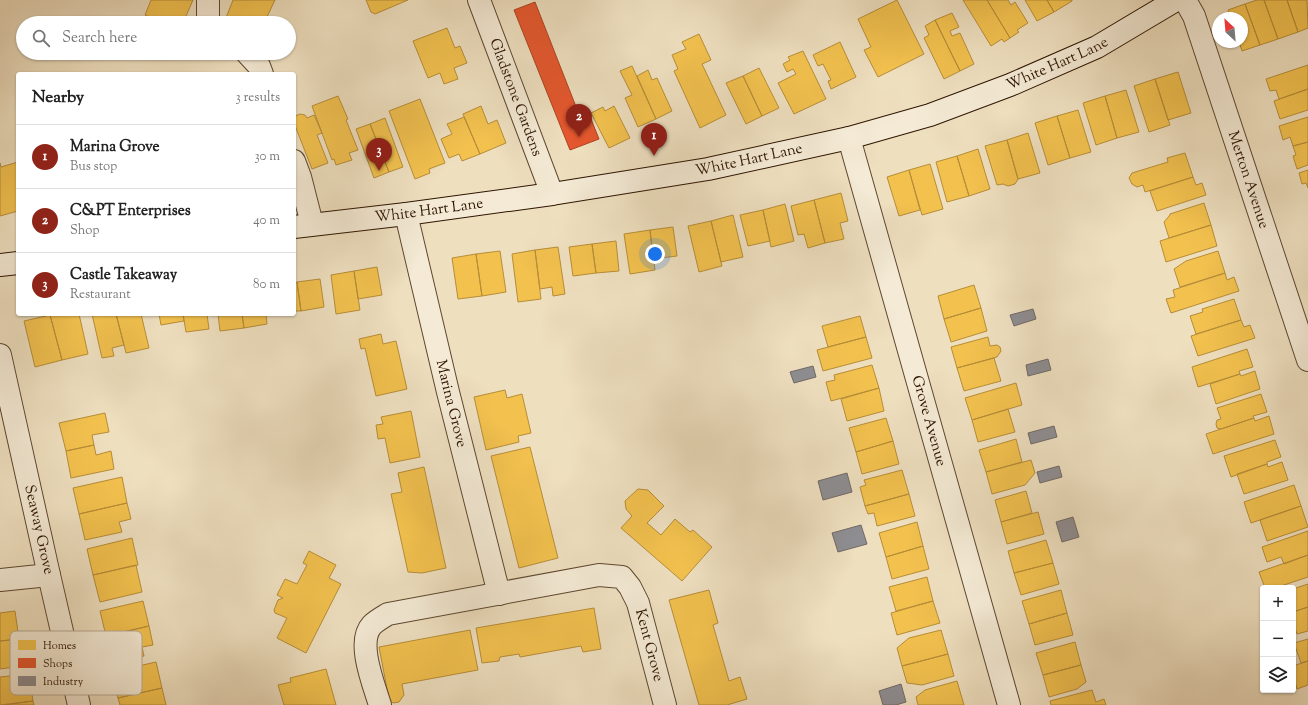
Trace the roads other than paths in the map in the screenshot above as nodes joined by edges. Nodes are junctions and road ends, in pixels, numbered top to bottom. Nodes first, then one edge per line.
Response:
1 (208, 0) edge
2 (479, 0) edge
3 (1176, 0) edge
4 (1185, 0) edge
5 (208, 16) edge
6 (253, 60) edge
7 (261, 72) edge
8 (849, 138) junction
9 (296, 166) edge
10 (552, 194) junction
11 (406, 214) junction
12 (303, 226) edge
13 (16, 263) edge
14 (0, 266) edge
15 (0, 355) edge
16 (1308, 360) edge
17 (49, 575) junction
18 (0, 580) edge
19 (498, 594) junction
20 (62, 631) edge
21 (77, 695) edge
22 (79, 705) edge
23 (380, 705) edge
24 (664, 705) edge
25 (1010, 705) edge

1 - 5 street
2 - 10 street, Gladstone Gardens
3 - 8 street, White Hart Lane
4 - 16 street, Merton Avenue
6 - 7 street
8 - 10 street, White Hart Lane
8 - 25 street, Grove Avenue
9 - 12 street
10 - 11 street, White Hart Lane
11 - 12 street, White Hart Lane
11 - 19 street, Marina Grove
13 - 14 street
15 - 17 street, Seaway Grove
17 - 18 street
17 - 20 street, Seaway Grove
19 - 23 street
19 - 24 street, Kent Grove
21 - 22 street, Seaway Grove

